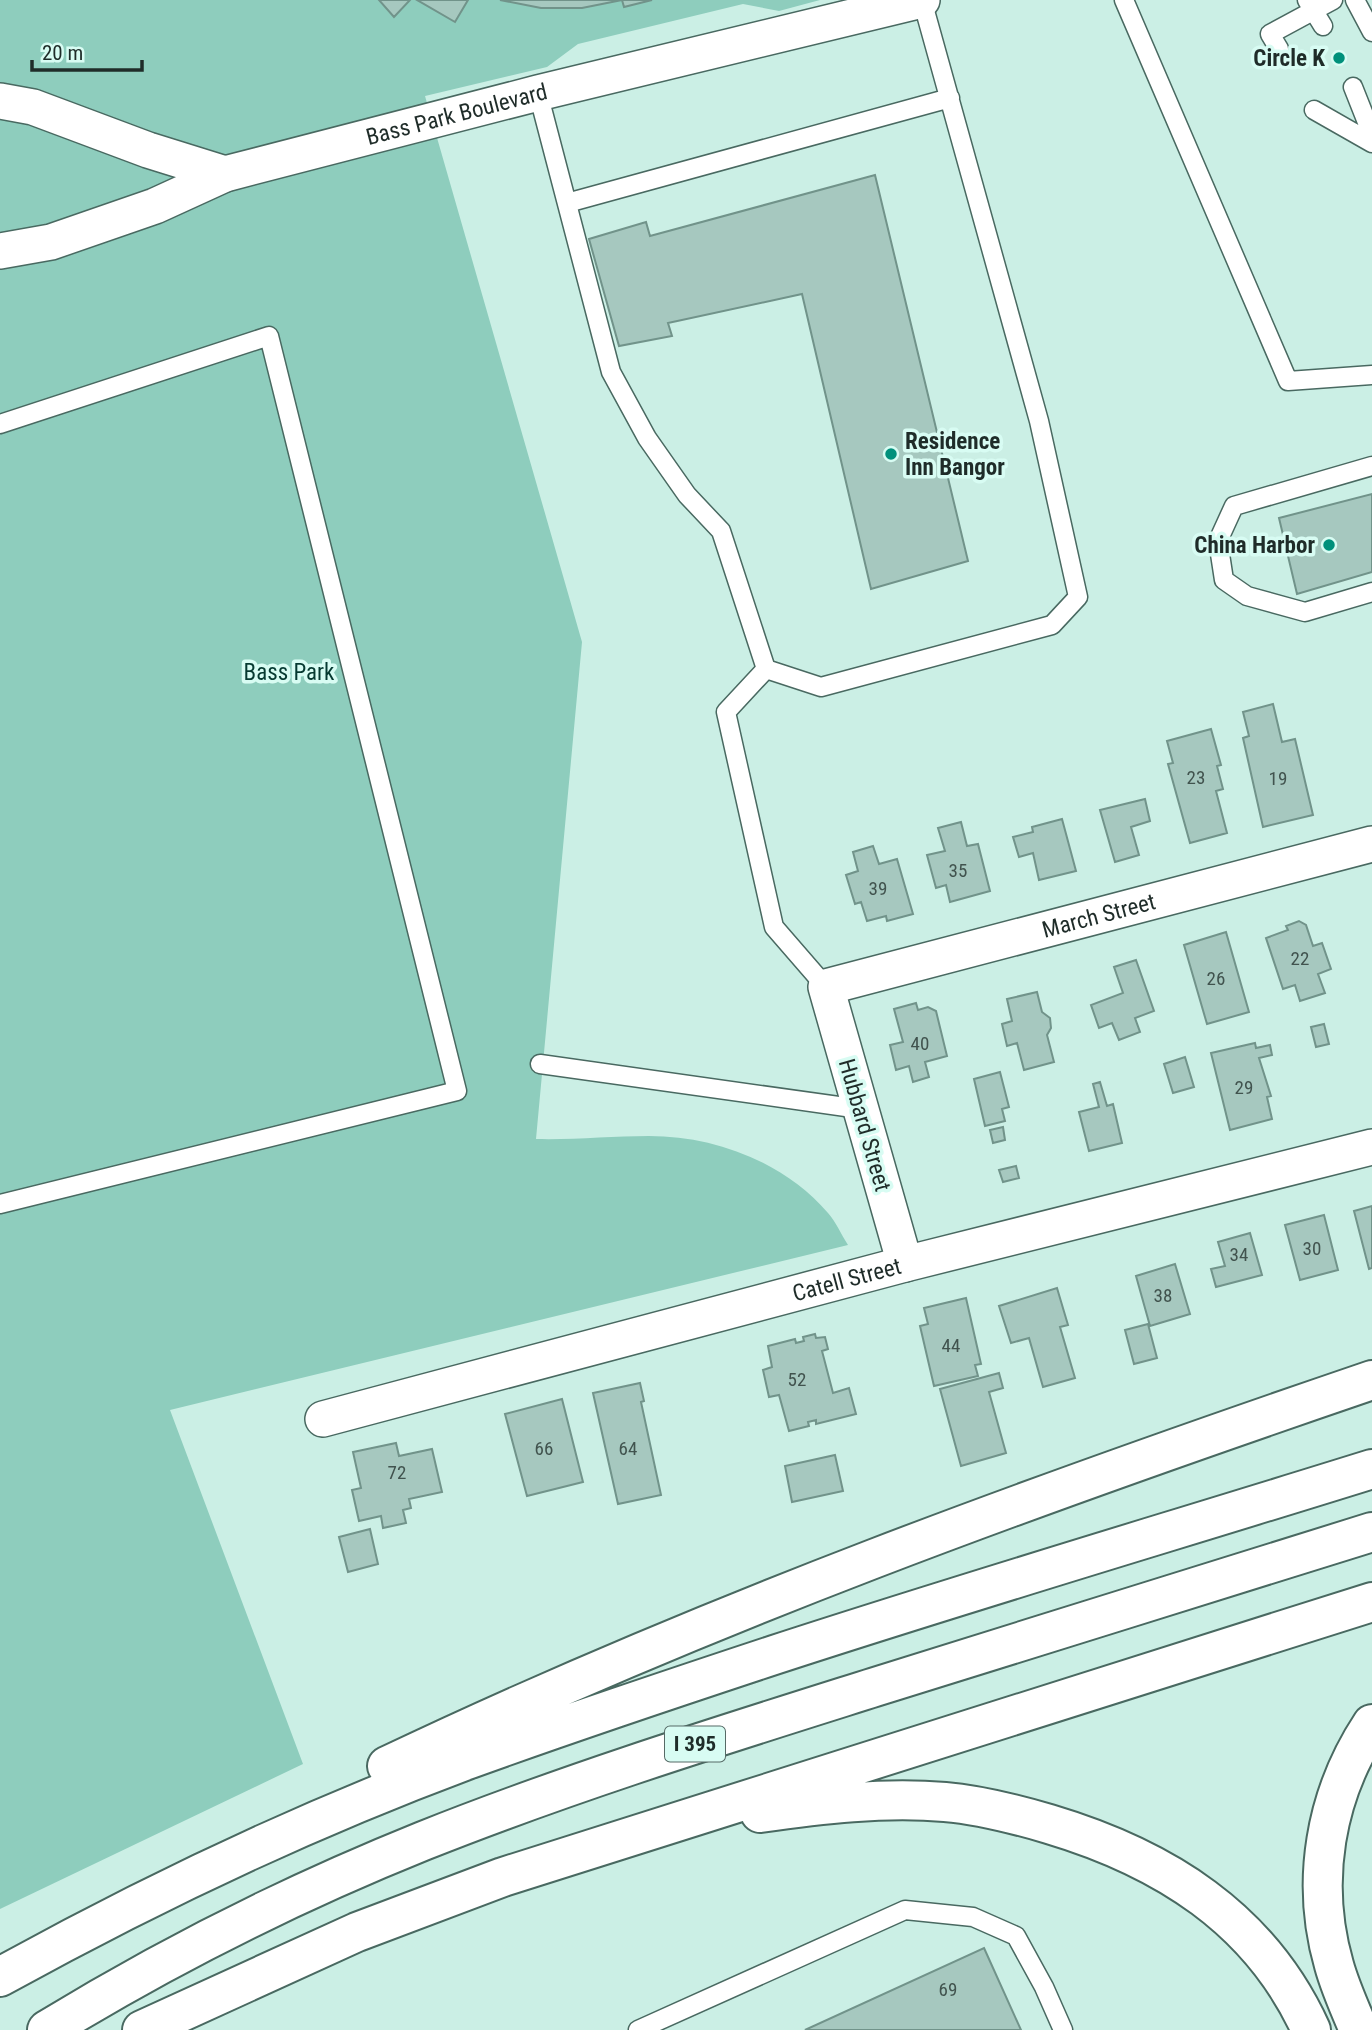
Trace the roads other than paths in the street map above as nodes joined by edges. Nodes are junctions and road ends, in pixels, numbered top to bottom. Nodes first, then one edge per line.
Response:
1 (922, 0) edge
2 (1124, 0) edge
3 (1333, 0) edge
4 (1354, 0) edge
5 (1314, 12) edge
6 (1372, 32) edge
7 (1279, 49) dead end
8 (1353, 87) dead end
9 (538, 93) junction
10 (950, 98) junction
11 (0, 101) edge
12 (1314, 110) dead end
13 (1372, 135) edge
14 (1372, 143) edge
15 (225, 174) junction
16 (567, 203) junction
17 (0, 251) edge
18 (1372, 375) edge
19 (0, 424) edge
20 (1372, 466) edge
21 (1372, 592) edge
22 (766, 669) junction
23 (1372, 844) edge
24 (825, 987) junction
25 (540, 1064) dead end
26 (860, 1109) junction
27 (1372, 1147) edge
28 (0, 1204) edge
29 (905, 1264) junction
30 (1372, 1380) edge
31 (323, 1419) dead end
32 (1372, 1469) edge
33 (1372, 1532) edge
34 (1372, 1602) edge
35 (1372, 1724) edge
36 (573, 1853) junction
37 (36, 1957) junction
38 (0, 1978) edge
39 (1342, 1988) junction
40 (47, 2030) edge
41 (142, 2030) edge
42 (638, 2030) edge
43 (1063, 2030) edge
44 (1311, 2030) edge
45 (1359, 2030) edge
46 (1367, 2030) edge

1 - 9 street, Bass Park Boulevard
1 - 10 lane
2 - 18 lane
3 - 5 lane
4 - 6 lane
5 - 7 lane
8 - 13 lane
9 - 15 street, Bass Park Boulevard
9 - 16 lane
10 - 16 lane
10 - 22 lane
11 - 15 street
12 - 14 lane
15 - 17 street, Bass Park Boulevard
16 - 22 lane
19 - 28 lane
20 - 21 lane
22 - 24 lane
23 - 24 street, March Street
24 - 26 street, Hubbard Street
25 - 26 lane
26 - 29 street, Hubbard Street
27 - 29 street, Catell Street
29 - 31 street, Catell Street
30 - 37 highway
32 - 37 highway, I 395
33 - 40 highway, I 395
34 - 36 highway
35 - 39 highway
36 - 41 highway
36 - 44 highway
37 - 38 highway, I 395
39 - 45 highway
39 - 46 highway
42 - 43 lane

